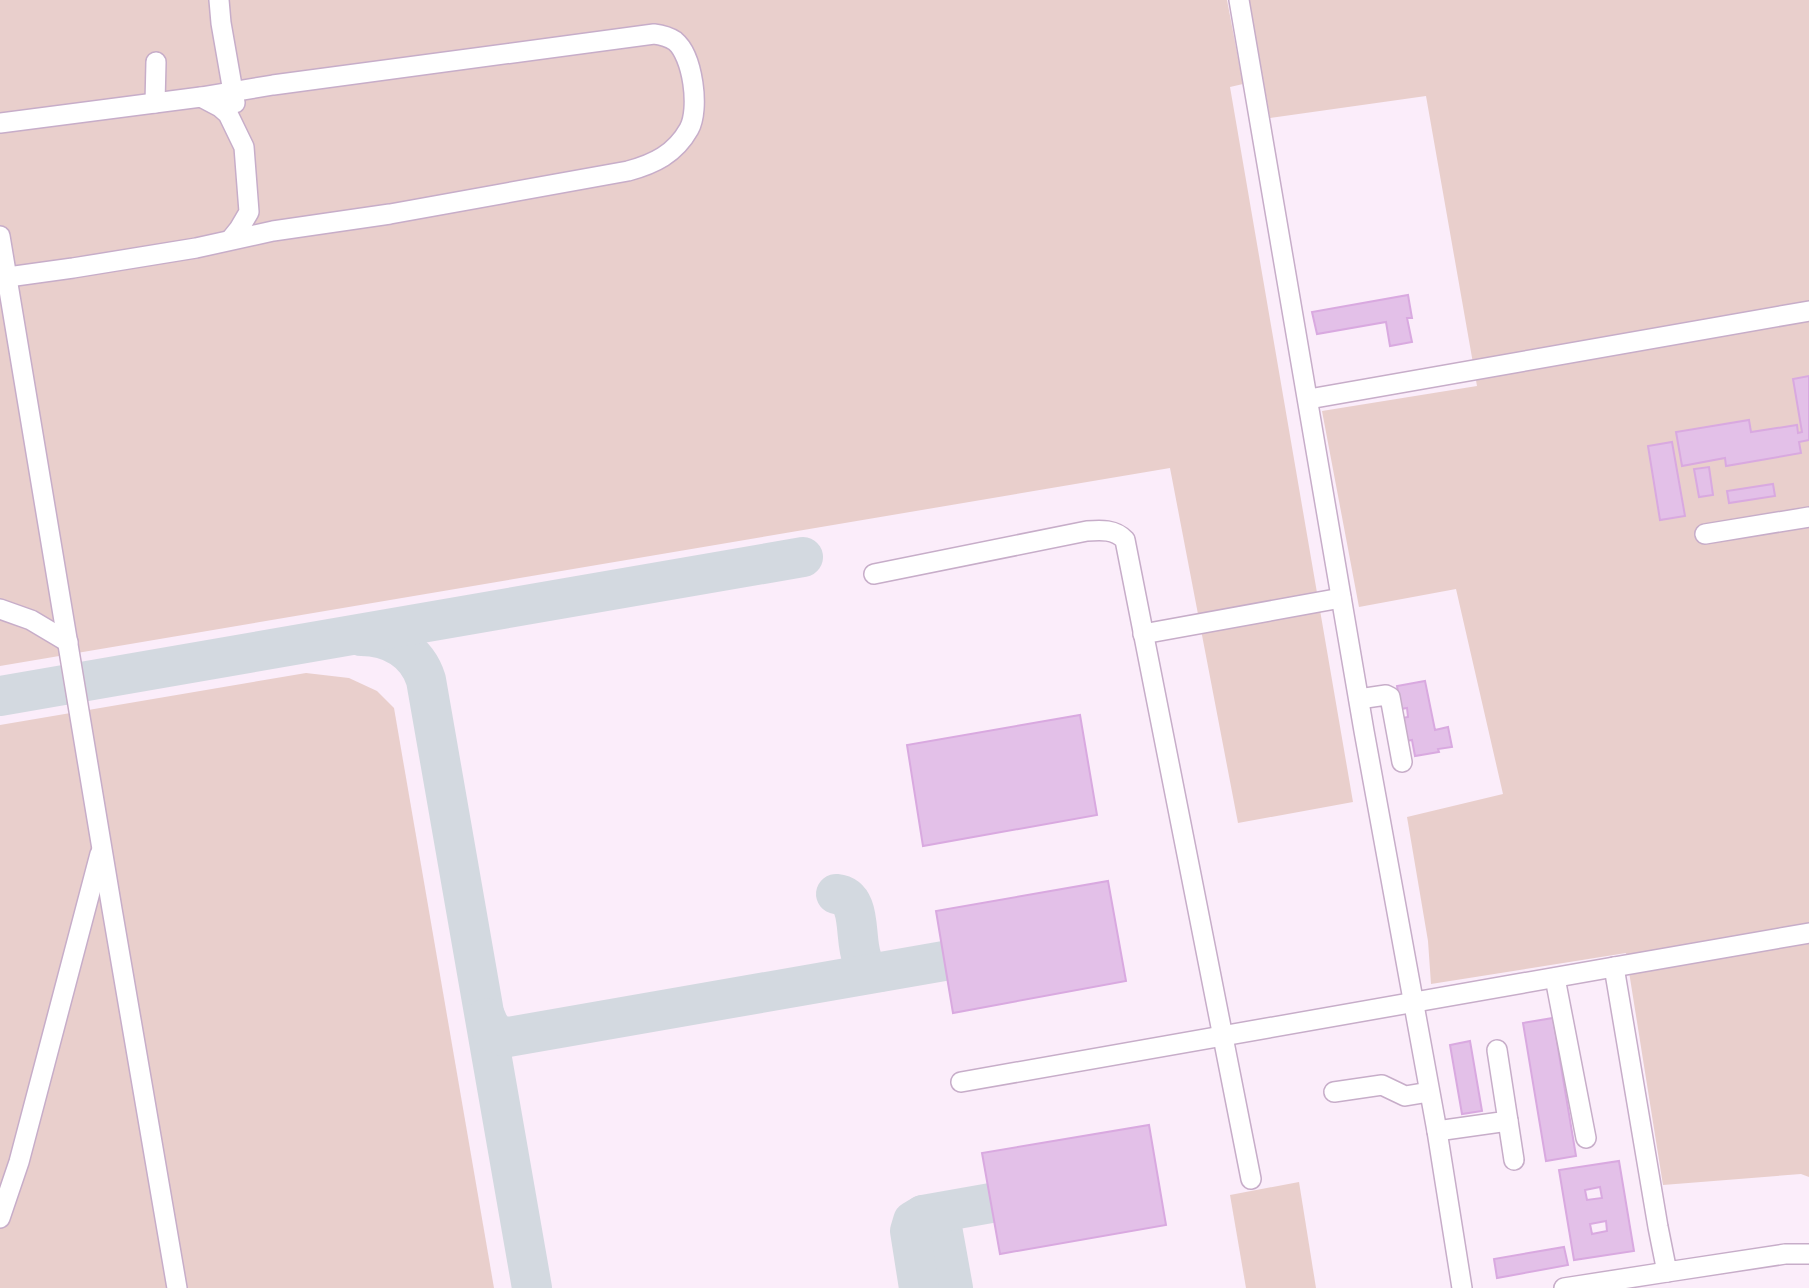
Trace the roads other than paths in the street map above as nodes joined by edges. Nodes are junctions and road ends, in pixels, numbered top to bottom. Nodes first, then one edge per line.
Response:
1 (219, 0) edge
2 (1239, 0) edge
3 (156, 62) dead end
4 (233, 92) junction
5 (201, 97) junction
6 (155, 103) junction
7 (0, 123) edge
8 (244, 148) junction
9 (249, 212) junction
10 (274, 231) junction
11 (0, 236) edge
12 (230, 239) junction
13 (8, 277) junction
14 (1809, 311) edge
15 (1309, 398) junction
16 (1809, 517) edge
17 (1705, 534) dead end
18 (874, 573) dead end
19 (1341, 598) junction
20 (61, 603) junction
21 (0, 609) edge
22 (31, 620) junction
23 (1143, 634) junction
24 (68, 642) junction
25 (1359, 699) junction
26 (1402, 762) dead end
27 (102, 846) junction
28 (1809, 933) edge
29 (1614, 967) junction
30 (1555, 978) junction
31 (1413, 1003) junction
32 (1222, 1035) junction
33 (1497, 1050) dead end
34 (961, 1082) dead end
35 (1334, 1092) dead end
36 (1429, 1092) junction
37 (1508, 1121) junction
38 (1437, 1131) junction
39 (1586, 1138) dead end
40 (1514, 1160) dead end
41 (1251, 1179) dead end
42 (0, 1218) edge
43 (1809, 1254) edge
44 (1667, 1272) junction
45 (177, 1288) edge
46 (1462, 1288) edge
47 (1564, 1288) edge

1 - 4 lane
2 - 15 lane
3 - 6 lane
4 - 5 lane
4 - 8 lane
4 - 10 lane
5 - 6 lane
5 - 8 lane
6 - 7 lane
8 - 9 lane
9 - 10 lane
9 - 12 lane
10 - 12 lane
11 - 13 lane
12 - 13 lane
13 - 20 lane
14 - 15 lane
15 - 19 lane
16 - 17 lane
18 - 23 lane
19 - 23 lane
19 - 25 lane
20 - 22 lane
20 - 24 lane
21 - 22 lane
22 - 24 lane
23 - 32 lane
24 - 27 lane
25 - 26 lane
25 - 31 lane
27 - 42 lane
27 - 45 lane
28 - 29 lane
29 - 30 lane
29 - 44 lane
30 - 31 lane
30 - 39 lane
31 - 32 lane
31 - 36 lane
32 - 34 lane
32 - 41 lane
33 - 37 lane
35 - 36 lane
36 - 38 lane
37 - 38 lane
37 - 40 lane
38 - 46 lane
43 - 44 lane
44 - 47 lane

